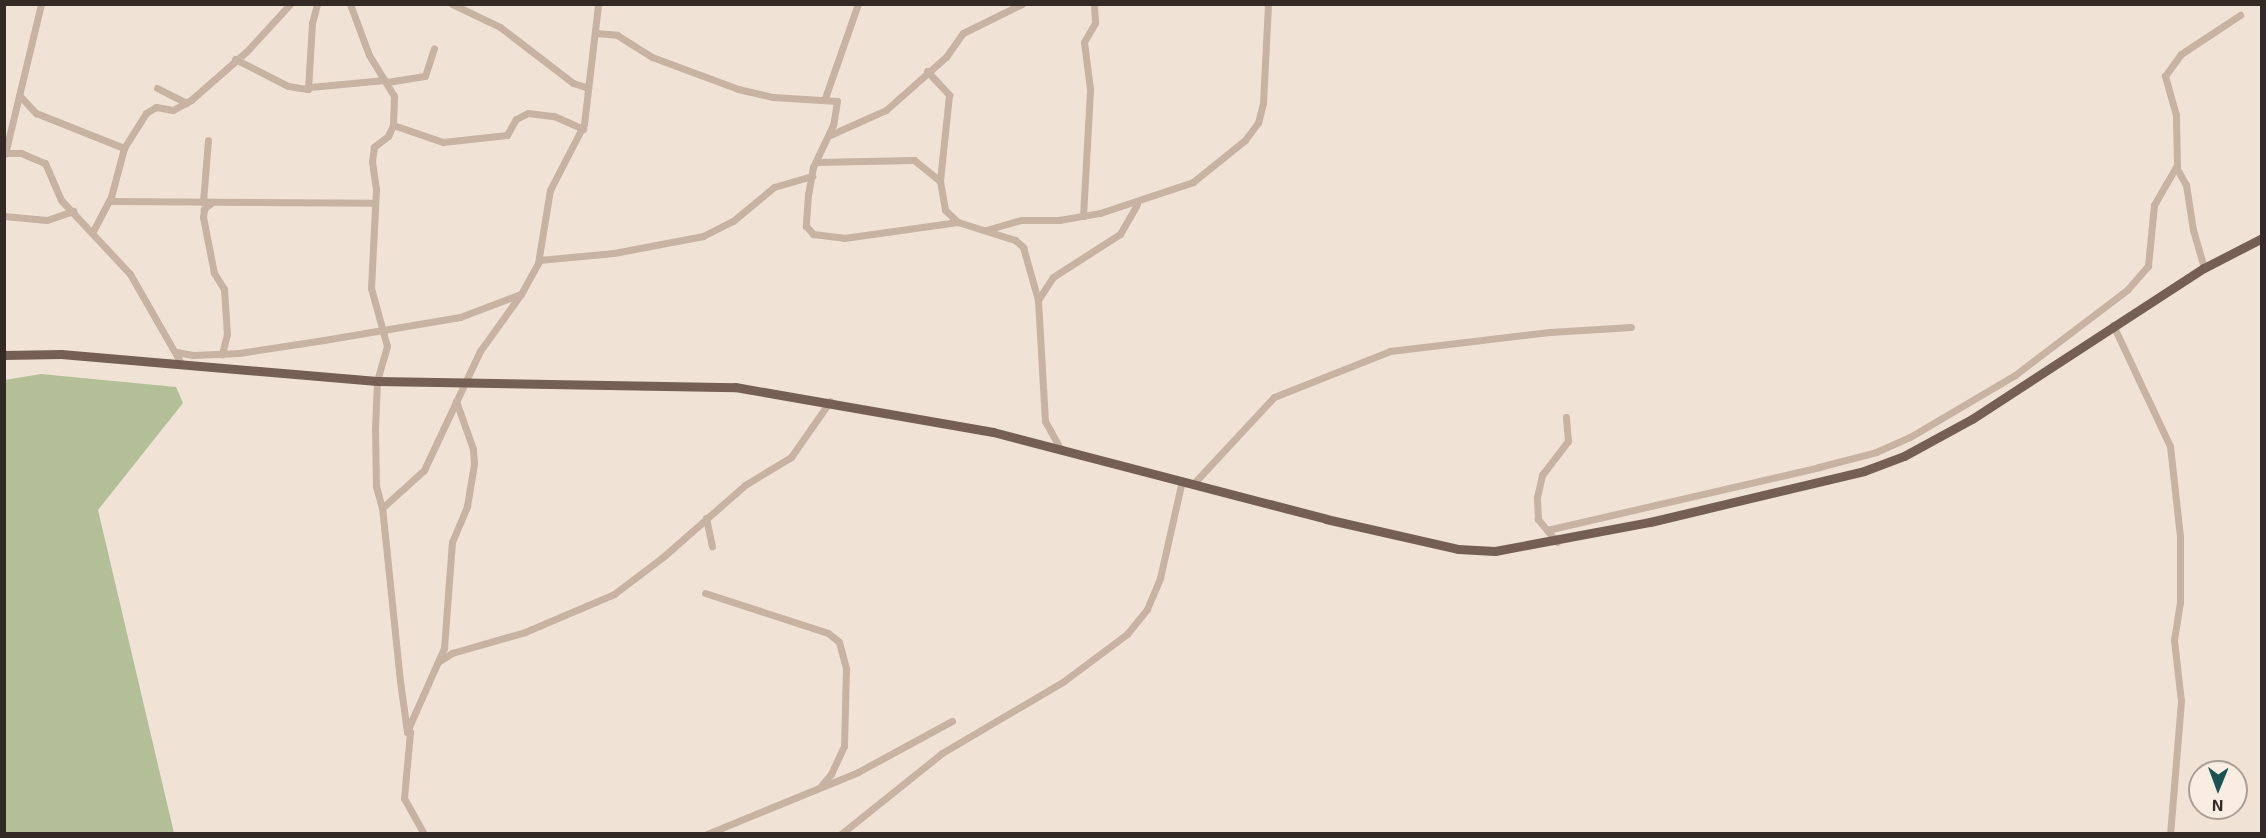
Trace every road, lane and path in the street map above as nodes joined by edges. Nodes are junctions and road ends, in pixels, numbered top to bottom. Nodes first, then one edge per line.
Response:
1 (41, 4) edge
2 (290, 4) edge
3 (317, 4) edge
4 (350, 4) edge
5 (452, 4) edge
6 (598, 4) edge
7 (858, 4) edge
8 (1022, 4) edge
9 (1094, 4) edge
10 (1268, 4) edge
11 (2240, 15) dead end
12 (596, 33) junction
13 (434, 48) dead end
14 (235, 59) junction
15 (927, 71) junction
16 (386, 81) junction
17 (310, 87) junction
18 (157, 88) dead end
19 (588, 88) junction
20 (19, 95) junction
21 (825, 98) junction
22 (186, 103) junction
23 (393, 125) junction
24 (583, 129) junction
25 (830, 135) junction
26 (208, 140) dead end
27 (124, 148) junction
28 (5, 155) edge
29 (816, 162) junction
30 (2177, 165) junction
31 (812, 176) junction
32 (940, 182) junction
33 (109, 201) junction
34 (203, 202) junction
35 (212, 202) junction
36 (375, 203) junction
37 (1137, 204) junction
38 (73, 211) junction
39 (4, 216) edge
40 (1083, 216) junction
41 (958, 222) junction
42 (987, 230) junction
43 (92, 233) junction
44 (2262, 238) edge
45 (539, 260) junction
46 (2204, 268) junction
47 (521, 294) junction
48 (1038, 300) junction
49 (2113, 325) junction
50 (1631, 327) dead end
51 (381, 328) junction
52 (176, 352) junction
53 (4, 354) edge
54 (222, 354) junction
55 (181, 363) junction
56 (377, 381) junction
57 (465, 382) junction
58 (456, 401) junction
59 (830, 401) junction
60 (1566, 417) dead end
61 (1061, 450) junction
62 (1182, 480) junction
63 (1194, 483) junction
64 (382, 508) junction
65 (706, 519) junction
66 (1546, 530) junction
67 (1557, 542) junction
68 (712, 546) dead end
69 (705, 593) dead end
70 (438, 662) junction
71 (952, 721) dead end
72 (407, 732) junction
73 (820, 787) junction
74 (424, 834) edge
75 (707, 834) edge
76 (841, 834) edge
77 (2170, 834) edge

1 - 20 street
2 - 14 street
3 - 17 street
4 - 16 street
5 - 19 street
6 - 12 street
7 - 21 street
8 - 15 street
9 - 40 street
10 - 37 street
11 - 30 street
12 - 19 street
12 - 21 street
13 - 16 street
14 - 17 street
14 - 22 street
15 - 25 street
15 - 32 street
16 - 17 street
16 - 23 street
18 - 22 street
19 - 24 street
20 - 27 street
20 - 28 street
21 - 25 street
22 - 27 street
23 - 24 street
23 - 36 street
24 - 45 street
25 - 29 street
26 - 34 street
27 - 33 street
28 - 38 street
29 - 31 street
29 - 32 street
30 - 46 street
30 - 66 street
31 - 41 street
31 - 45 street
32 - 41 street
33 - 34 street
33 - 43 street
34 - 35 street
35 - 36 street
35 - 54 street
36 - 51 street
37 - 40 street
37 - 48 street
38 - 39 street
38 - 43 street
40 - 42 street
41 - 42 street
42 - 48 street
43 - 52 street
44 - 46 main road
45 - 47 street
46 - 49 main road
47 - 51 street
47 - 57 street
48 - 61 street
49 - 67 main road
49 - 77 street
50 - 63 street
51 - 54 street
51 - 56 street
52 - 54 street
52 - 55 street
53 - 55 main road
55 - 56 main road
56 - 57 main road
56 - 64 street
57 - 58 street
57 - 59 main road
58 - 64 street
58 - 70 street
59 - 61 main road
59 - 65 street
60 - 66 street
61 - 62 main road
62 - 63 main road
62 - 76 street
63 - 67 main road
64 - 72 street
65 - 68 street
65 - 70 street
66 - 67 street
69 - 73 street
70 - 72 street
71 - 73 street
72 - 74 street
73 - 75 street

